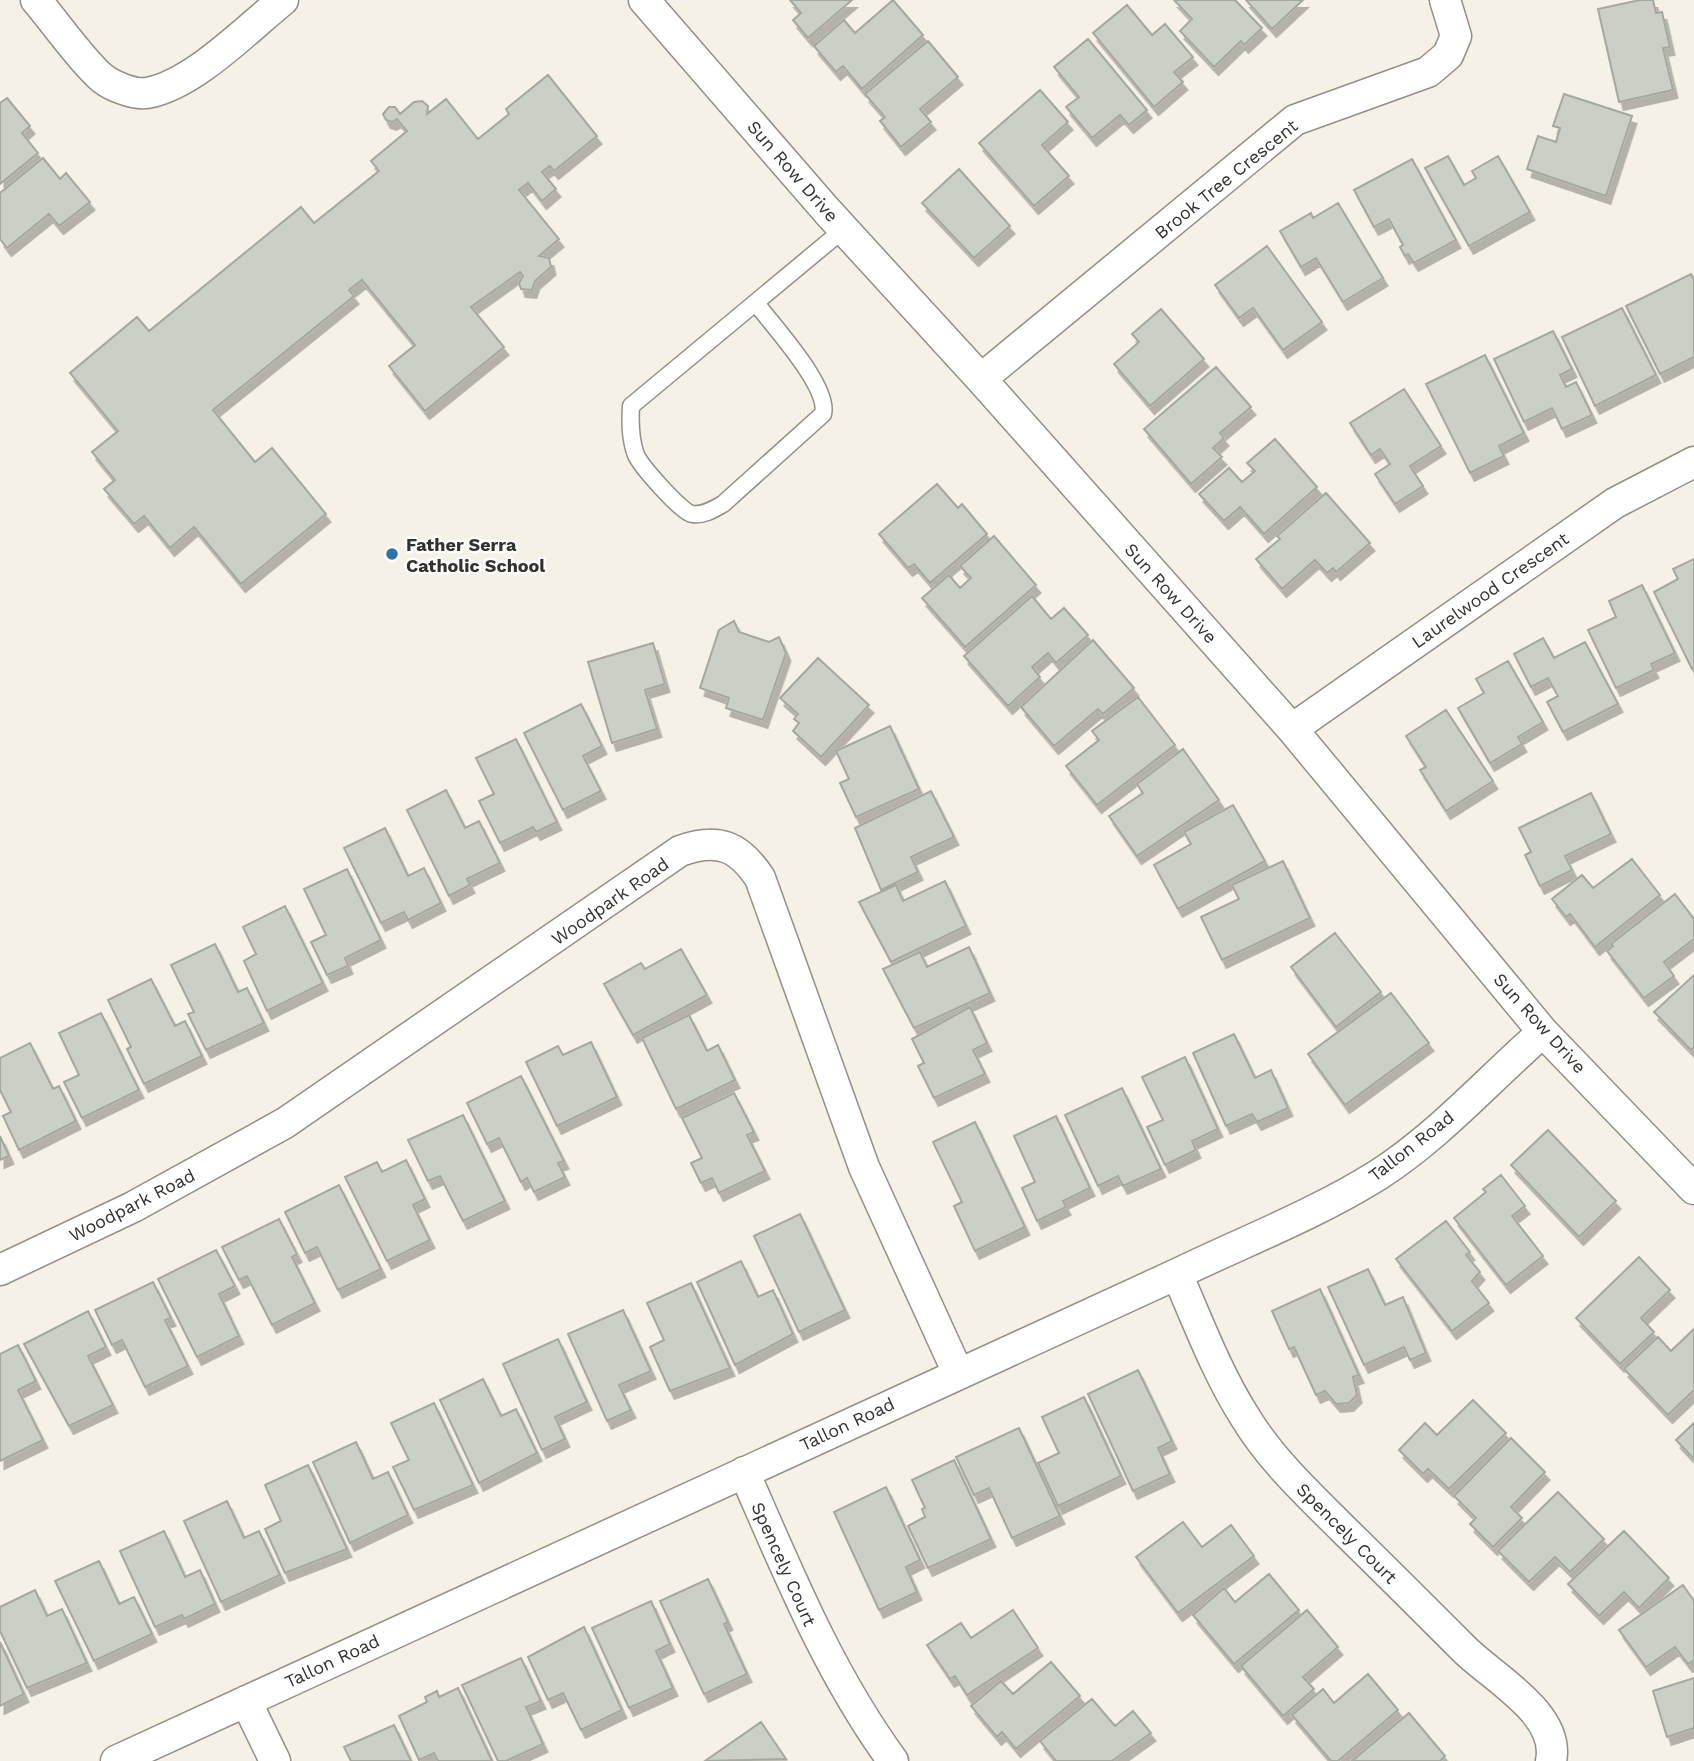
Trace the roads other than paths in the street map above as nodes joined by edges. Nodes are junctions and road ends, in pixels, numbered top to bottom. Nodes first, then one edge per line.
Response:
1 (36, 0) edge
2 (283, 0) edge
3 (644, 0) edge
4 (1445, 0) edge
5 (845, 229) junction
6 (756, 303) junction
7 (981, 379) junction
8 (1694, 462) edge
9 (1292, 729) junction
10 (1544, 1032) junction
11 (1689, 1174) edge
12 (0, 1270) edge
13 (1177, 1274) junction
14 (958, 1373) junction
15 (744, 1472) junction
16 (246, 1701) junction
17 (116, 1761) edge
18 (275, 1761) edge
19 (893, 1761) edge
20 (1550, 1761) edge

1 - 2 street
3 - 5 street, Sun Row Drive
4 - 7 street, Brook Tree Crescent
5 - 6 lane
5 - 7 street, Sun Row Drive
6 - 6 lane
7 - 9 street, Sun Row Drive
8 - 9 street, Laurelwood Crescent
9 - 10 street, Sun Row Drive
10 - 11 street, Sun Row Drive
10 - 13 street, Tallon Road
12 - 14 street, Woodpark Road
13 - 14 street, Tallon Road
13 - 20 street, Spencely Court
14 - 15 street, Tallon Road
15 - 16 street, Tallon Road
15 - 19 street, Spencely Court
16 - 17 street, Tallon Road
16 - 18 street

